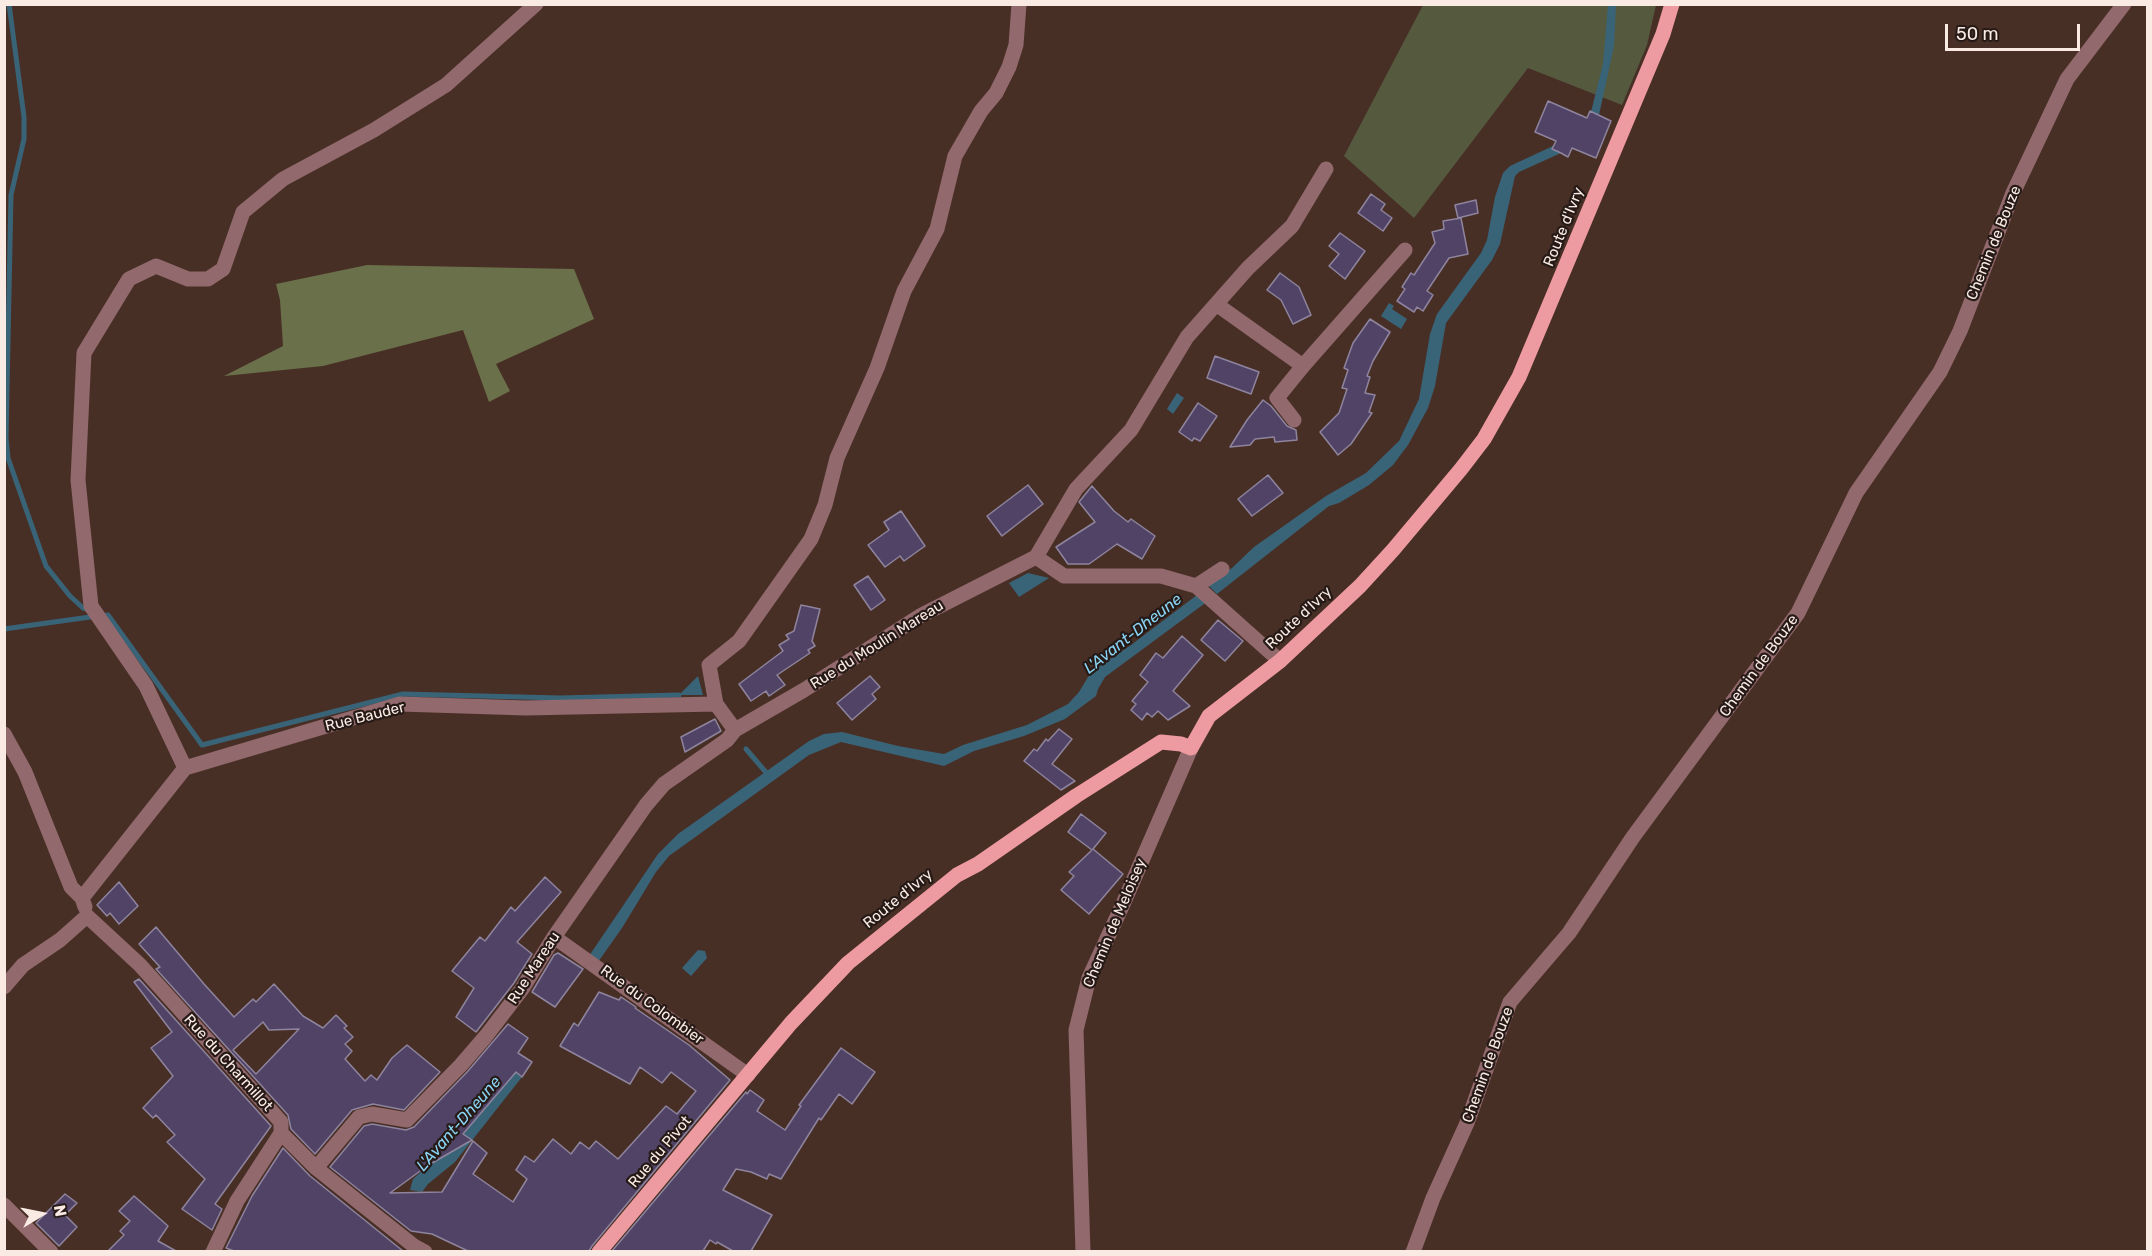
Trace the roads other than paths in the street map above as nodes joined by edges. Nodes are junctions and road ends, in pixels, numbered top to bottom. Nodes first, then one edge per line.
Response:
1 (536, 4) edge
2 (1019, 4) edge
3 (1672, 4) edge
4 (2124, 4) edge
5 (1326, 169) dead end
6 (1405, 250) dead end
7 (1216, 304) junction
8 (1303, 366) junction
9 (1294, 420) dead end
10 (1036, 557) junction
11 (1222, 569) dead end
12 (1204, 591) junction
13 (1280, 661) junction
14 (716, 704) junction
15 (735, 730) junction
16 (4, 734) edge
17 (1191, 748) junction
18 (184, 768) junction
19 (82, 898) junction
20 (87, 916) junction
21 (554, 937) junction
22 (4, 987) edge
23 (748, 1075) junction
24 (281, 1133) junction
25 (316, 1168) junction
26 (4, 1205) edge
27 (51, 1251) edge
28 (213, 1251) edge
29 (425, 1251) edge
30 (599, 1251) edge
31 (1083, 1251) edge
32 (1413, 1251) edge

1 - 18 street
2 - 14 street
3 - 13 main road, Route d'Ivry
4 - 32 street, Chemin de Bouze
5 - 7 street
6 - 8 street
7 - 8 street
7 - 10 street
8 - 9 street
10 - 12 street
10 - 15 street, Rue du Moulin Mareau
11 - 12 street
12 - 13 street
13 - 17 main road, Route d'Ivry
14 - 15 street
14 - 18 street, Rue Bauder
15 - 21 street, Rue Mareau
16 - 19 street
17 - 23 main road, Route d'Ivry
17 - 31 street, Chemin de Meloisey
18 - 19 street
19 - 20 street
20 - 22 street
20 - 24 street, Rue du Charmillot
21 - 23 street, Rue du Colombier
21 - 25 street, Rue Mareau
23 - 30 main road, Rue du Pivot
24 - 25 street, Rue du Charmillot
24 - 28 street
25 - 29 street, Rue du Charmillot
26 - 27 street

